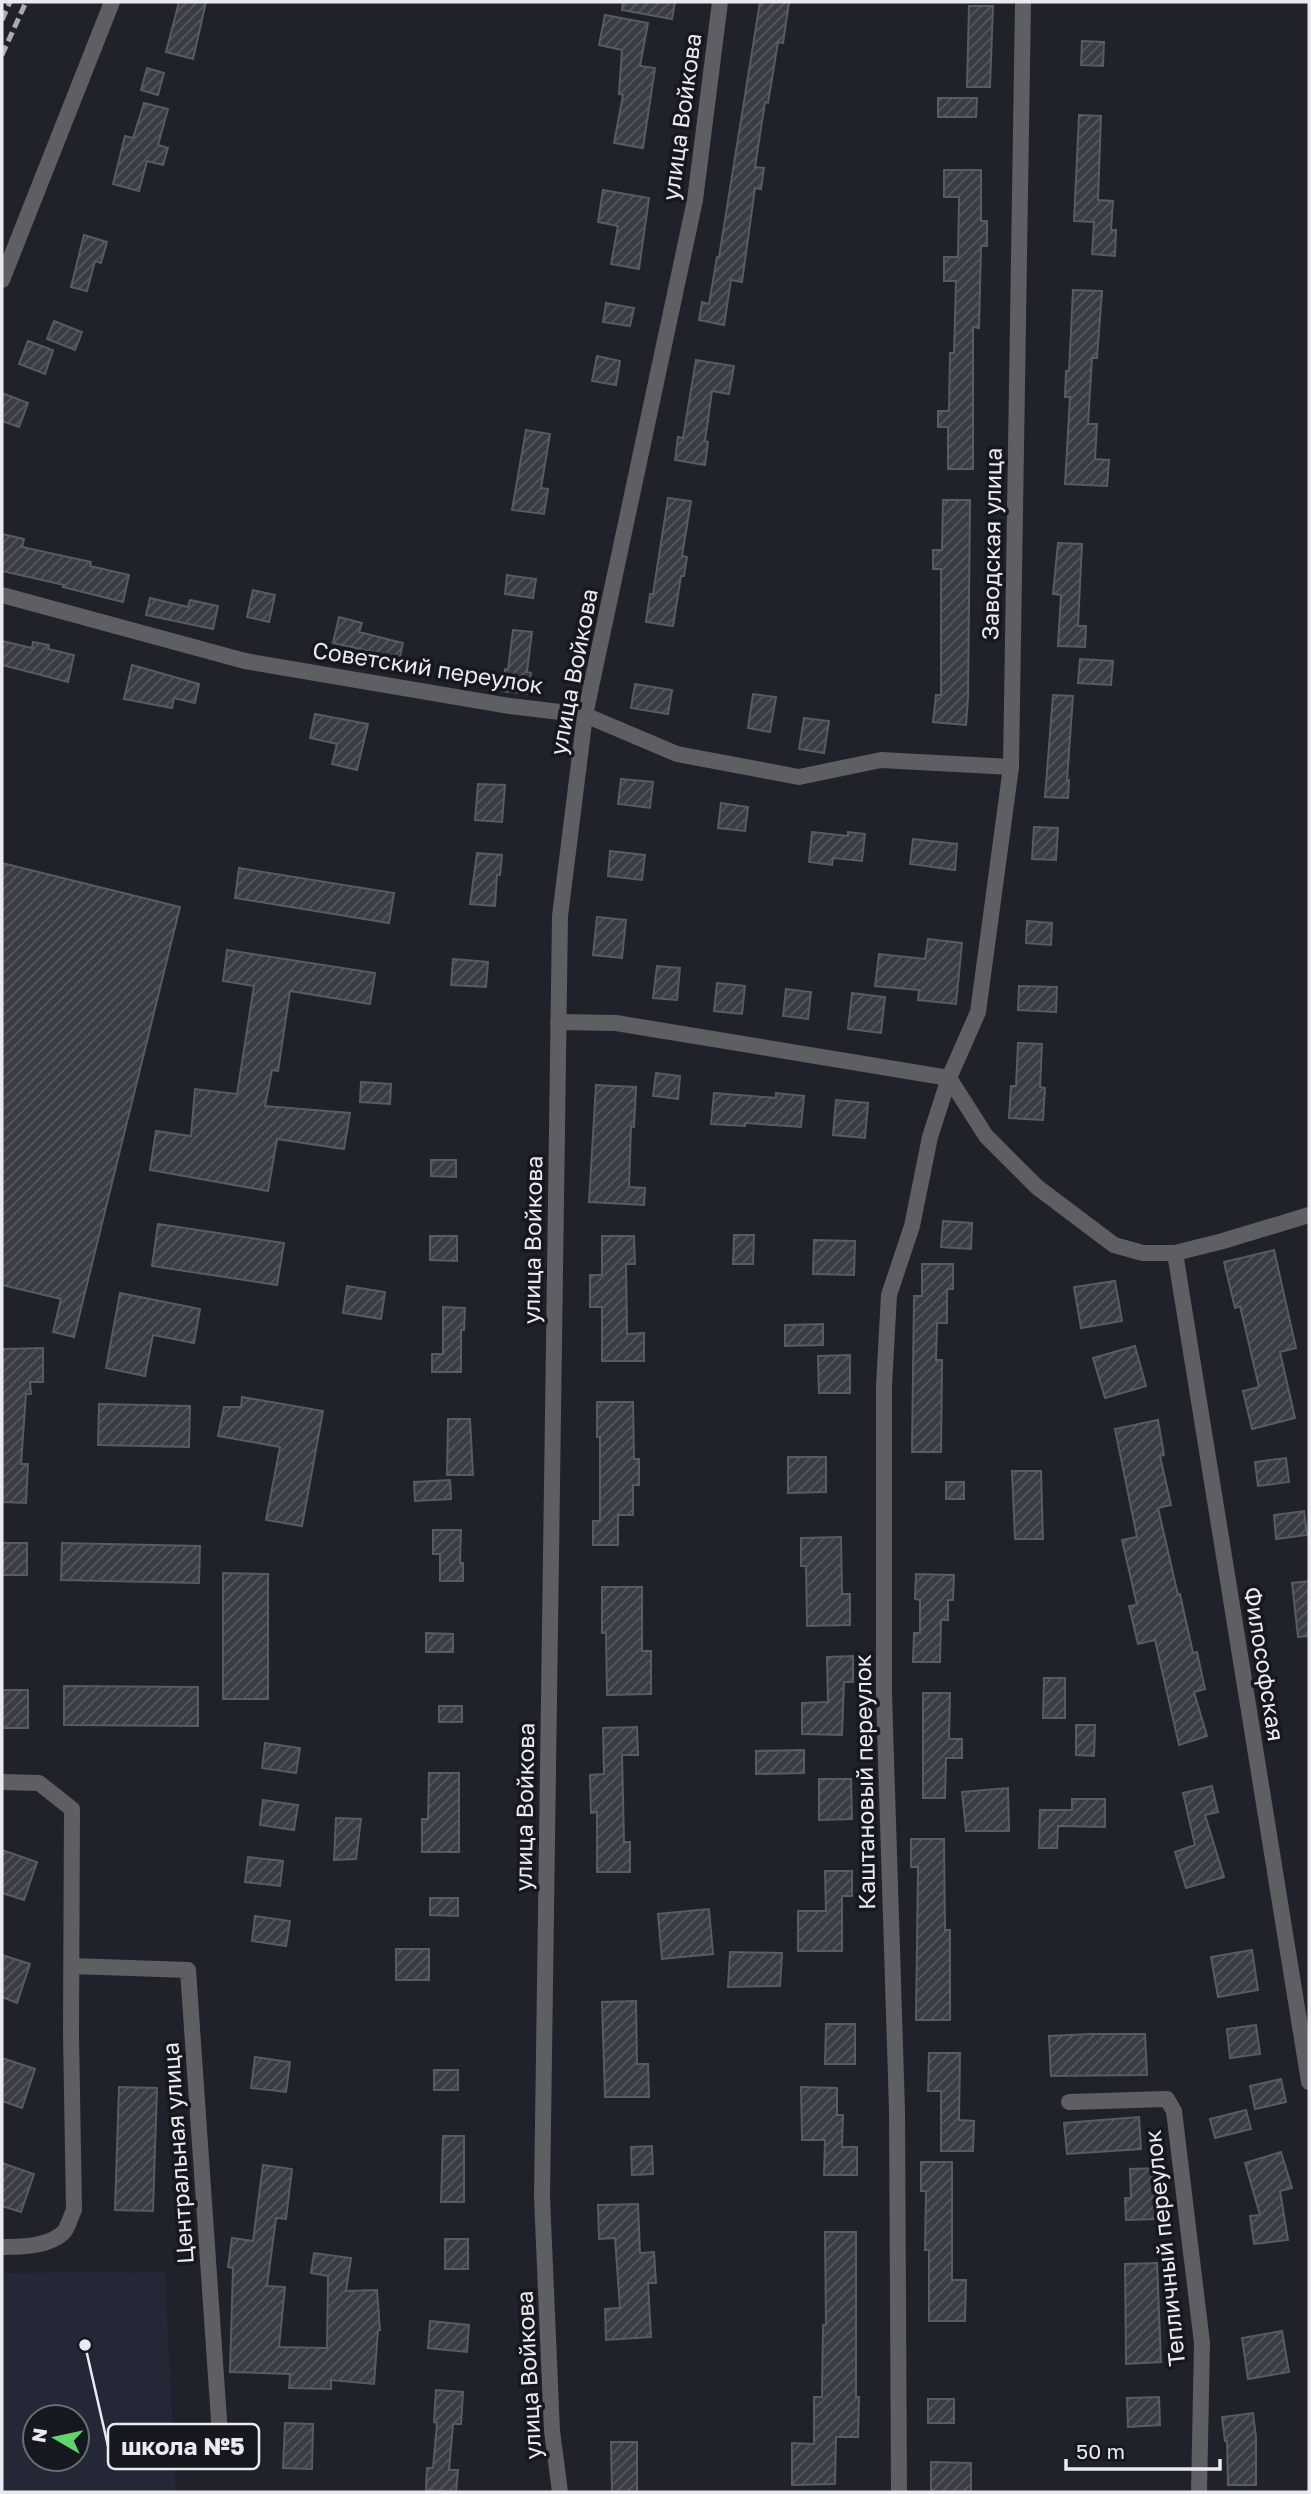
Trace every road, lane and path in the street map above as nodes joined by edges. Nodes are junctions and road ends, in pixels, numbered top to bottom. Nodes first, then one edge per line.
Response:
1 (112, 2) edge
2 (720, 2) edge
3 (1023, 2) edge
4 (2, 280) edge
5 (2, 595) edge
6 (585, 715) junction
7 (1011, 767) junction
8 (558, 1022) junction
9 (949, 1078) junction
10 (1309, 1216) edge
11 (1175, 1252) junction
12 (2, 1782) edge
13 (72, 1966) junction
14 (1309, 2082) edge
15 (1069, 2102) dead end
16 (2, 2247) edge
17 (221, 2449) dead end
18 (560, 2492) edge
19 (899, 2492) edge
20 (1199, 2492) edge

1 - 4 street
2 - 6 street, улица Войкова
3 - 7 street, Заводская улица
5 - 6 street, Советский переулок
6 - 7 street, Советский переулок
6 - 8 street, улица Войкова
7 - 9 street, Заводская улица
8 - 9 street
8 - 18 street, улица Войкова
9 - 11 street
9 - 19 street, Каштановый переулок
10 - 11 street
11 - 14 street, Философская
12 - 13 street
13 - 16 street
13 - 17 street, Центральная улица
15 - 20 street, Тепличный переулок

